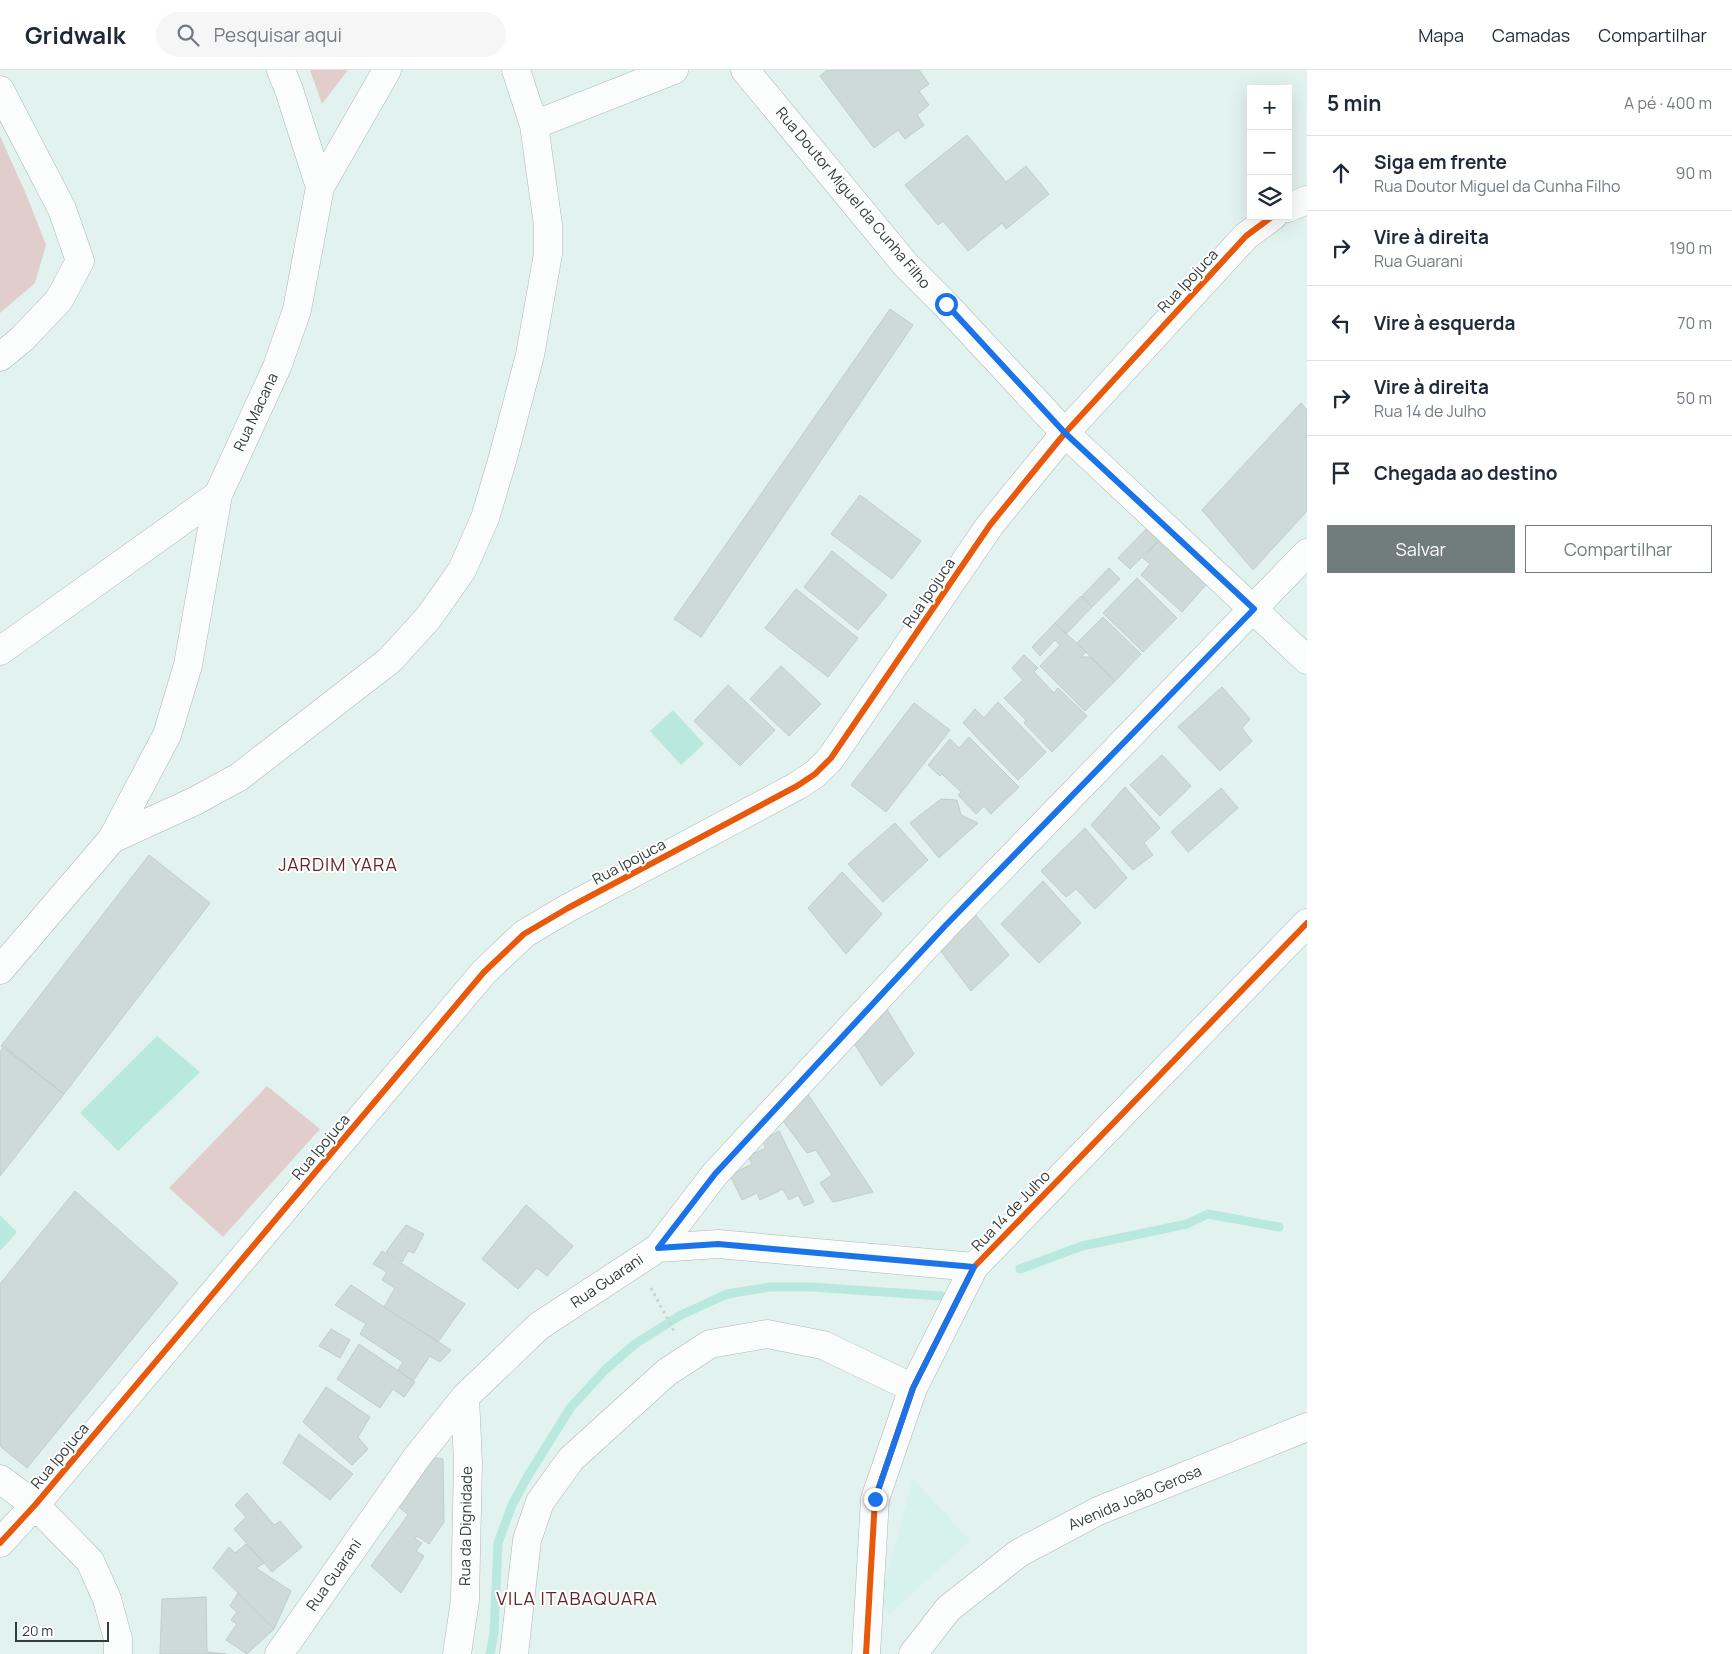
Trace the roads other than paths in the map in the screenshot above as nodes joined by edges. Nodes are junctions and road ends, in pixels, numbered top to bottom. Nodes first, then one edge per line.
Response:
1 (281, 70) edge
2 (386, 70) edge
3 (516, 70) edge
4 (674, 70) edge
5 (745, 70) edge
6 (0, 90) edge
7 (534, 125) junction
8 (320, 187) junction
9 (1307, 200) edge
10 (1292, 206) edge
11 (1268, 220) edge
12 (0, 358) edge
13 (1065, 433) junction
14 (218, 495) junction
15 (1307, 553) edge
16 (1254, 609) junction
17 (0, 651) edge
18 (1307, 660) edge
19 (112, 839) junction
20 (1307, 923) edge
21 (0, 970) edge
22 (658, 1248) junction
23 (974, 1267) junction
24 (913, 1388) junction
25 (465, 1398) junction
26 (1307, 1427) edge
27 (0, 1479) edge
28 (35, 1505) junction
29 (0, 1543) edge
30 (118, 1654) edge
31 (279, 1654) edge
32 (458, 1654) edge
33 (514, 1654) edge
34 (866, 1654) edge
35 (912, 1654) edge

1 - 8 street, Rua Macana
2 - 8 street
3 - 7 street
4 - 7 street
5 - 13 street, Rua Doutor Miguel da Cunha Filho
6 - 12 street
7 - 19 street
8 - 14 street, Rua Macana
9 - 10 street
11 - 13 street, Rua Ipojuca
13 - 16 street, Rua Doutor Miguel da Cunha Filho
13 - 28 street, Rua Ipojuca
14 - 17 street, Rua Macana
14 - 19 street
15 - 16 street, Rua Guarani
16 - 18 street, Rua Doutor Miguel da Cunha Filho
16 - 22 street, Rua Guarani
19 - 21 street
20 - 23 street, Rua 14 de Julho
22 - 23 street
22 - 25 street, Rua Guarani
23 - 24 street, Rua 14 de Julho
24 - 33 street
24 - 34 street, Rua 14 de Julho
25 - 31 street, Rua Guarani
25 - 32 street, Rua da Dignidade
26 - 35 street, Avenida João Gerosa
27 - 28 street
28 - 29 street, Rua Ipojuca
28 - 30 street

